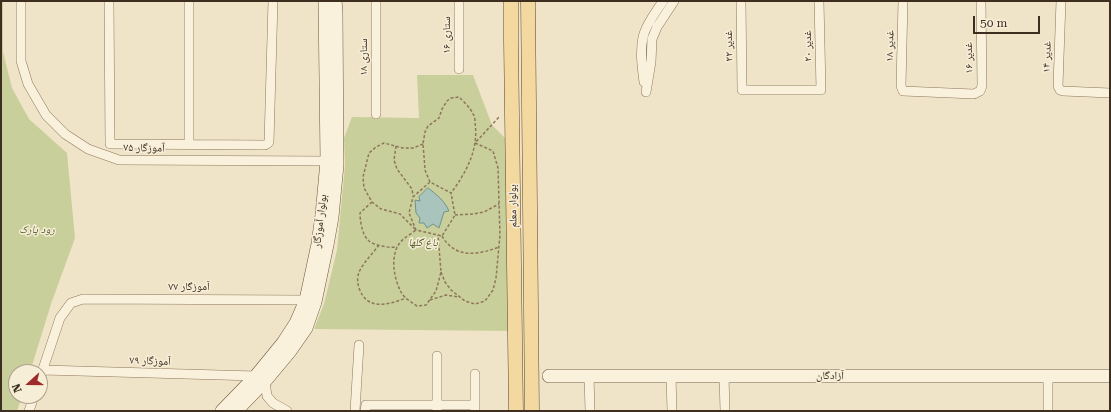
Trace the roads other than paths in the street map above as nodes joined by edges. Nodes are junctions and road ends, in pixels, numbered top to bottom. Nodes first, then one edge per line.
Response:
1 (21, 1) edge
2 (109, 1) edge
3 (190, 1) edge
4 (273, 1) edge
5 (325, 1) edge
6 (335, 1) edge
7 (376, 1) edge
8 (459, 1) edge
9 (511, 1) edge
10 (528, 1) edge
11 (663, 1) edge
12 (674, 1) edge
13 (741, 1) edge
14 (819, 1) edge
15 (903, 1) edge
16 (981, 1) edge
17 (1060, 1) edge
18 (459, 69) dead end
19 (821, 90) joint
20 (980, 91) joint
21 (1110, 93) edge
22 (376, 114) dead end
23 (188, 144) junction
24 (327, 161) junction
25 (306, 300) junction
26 (358, 345) dead end
27 (437, 356) dead end
28 (532, 363) junction
29 (44, 364) edge
30 (48, 374) edge
31 (475, 374) dead end
32 (549, 376) junction
33 (588, 376) junction
34 (671, 376) junction
35 (724, 376) junction
36 (1048, 376) junction
37 (1110, 376) edge
38 (260, 378) junction
39 (532, 388) junction
40 (437, 408) edge
41 (475, 408) edge
42 (222, 411) edge
43 (236, 411) edge
44 (287, 411) edge
45 (355, 411) edge
46 (366, 411) edge
47 (516, 411) edge
48 (532, 411) edge
49 (590, 411) edge
50 (672, 411) edge
51 (725, 411) edge
52 (1048, 411) edge

1 - 24 street, آموزگار ۷۵
2 - 23 street
3 - 23 street
4 - 23 street
5 - 24 main road, بولوار آموزگار
6 - 38 main road, بولوار آموزگار
7 - 22 street, ستاری ۱۸
8 - 18 street, ستاری ۱۶
9 - 47 main road, بولوار معلم
10 - 28 main road, بولوار معلم
11 - 12 street
13 - 19 street, غدیر ۲۲
14 - 19 street, غدیر ۲۰
15 - 20 street, غدیر ۱۸
16 - 20 street, غدیر ۱۶
17 - 21 street, غدیر ۱۴
24 - 25 main road, بولوار آموزگار
25 - 29 street, ۷۷ آموزگار
25 - 38 main road, بولوار آموزگار
26 - 45 street
27 - 40 street
28 - 32 main road
28 - 39 main road, بولوار معلم
30 - 38 street, ۷۹ آموزگار
31 - 41 street
32 - 33 main road, آزادگان
32 - 39 main road
33 - 34 main road, آزادگان
33 - 49 street
34 - 35 main road, آزادگان
34 - 50 street
35 - 36 main road, آزادگان
35 - 51 street
36 - 37 main road, آزادگان
36 - 52 street
38 - 42 main road, بولوار آموزگار
38 - 43 main road, بولوار آموزگار
38 - 44 street
39 - 48 main road, بولوار معلم
40 - 41 street
40 - 46 street

